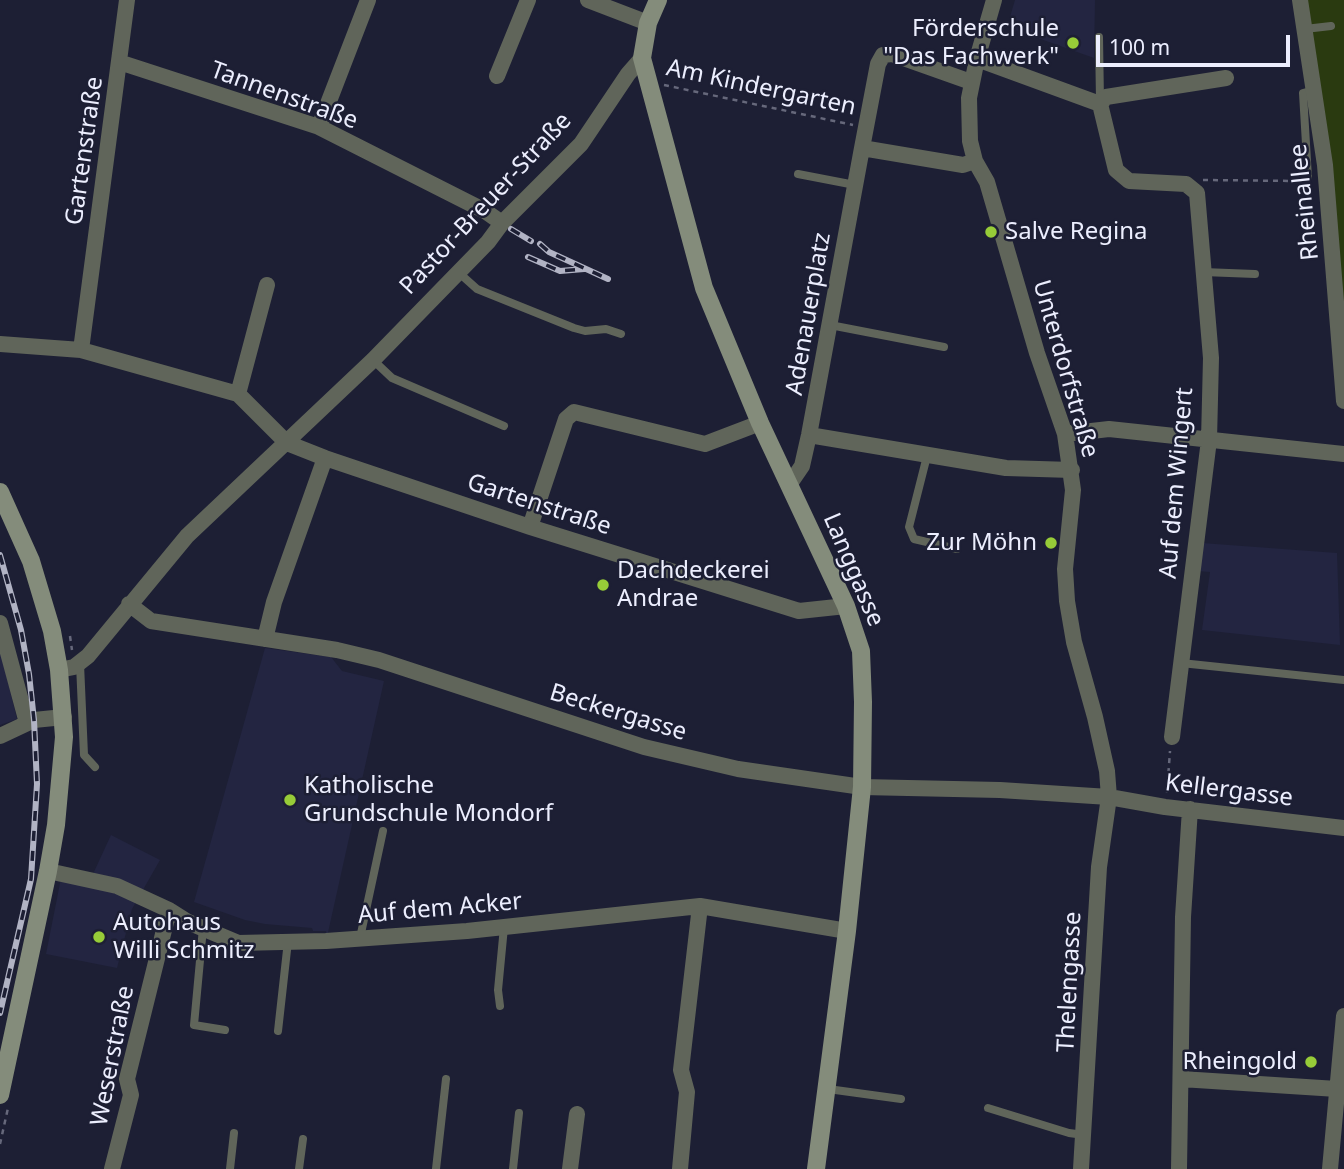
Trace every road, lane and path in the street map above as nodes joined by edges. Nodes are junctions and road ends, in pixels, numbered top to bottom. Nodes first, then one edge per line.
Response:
1 (127, 0) edge
2 (368, 0) edge
3 (528, 0) edge
4 (588, 0) edge
5 (658, 0) edge
6 (994, 0) edge
7 (1300, 0) edge
8 (648, 23) junction
9 (1331, 26) dead end
10 (1305, 29) junction
11 (1099, 37) dead end
12 (642, 58) junction
13 (977, 59) junction
14 (119, 62) junction
15 (497, 76) dead end
16 (1226, 78) dead end
17 (648, 82) junction
18 (971, 82) junction
19 (1314, 90) junction
20 (1100, 104) junction
21 (319, 127) junction
22 (866, 128) junction
23 (862, 148) junction
24 (975, 161) junction
25 (797, 174) dead end
26 (1308, 178) joint
27 (1200, 180) dead end
28 (855, 185) junction
29 (502, 223) junction
30 (458, 272) junction
31 (1203, 272) junction
32 (1255, 274) dead end
33 (267, 285) dead end
34 (830, 325) junction
35 (621, 334) dead end
36 (0, 344) edge
37 (944, 347) dead end
38 (81, 350) junction
39 (373, 360) junction
40 (237, 394) junction
41 (1344, 401) edge
42 (761, 424) junction
43 (504, 426) dead end
44 (1065, 434) junction
45 (809, 435) junction
46 (1209, 440) junction
47 (287, 443) junction
48 (1344, 454) edge
49 (926, 456) junction
50 (326, 458) junction
51 (1072, 470) junction
52 (789, 485) junction
53 (0, 492) edge
54 (530, 527) junction
55 (957, 549) dead end
56 (129, 604) junction
57 (846, 606) junction
58 (0, 623) edge
59 (265, 639) junction
60 (1181, 663) junction
61 (80, 664) junction
62 (59, 670) junction
63 (1344, 680) edge
64 (64, 716) junction
65 (27, 723) junction
66 (0, 736) edge
67 (1172, 737) joint
68 (95, 767) dead end
69 (862, 787) junction
70 (1108, 797) junction
71 (1165, 807) junction
72 (1190, 809) junction
73 (1344, 828) edge
74 (383, 831) dead end
75 (48, 871) junction
76 (700, 906) junction
77 (169, 910) junction
78 (505, 927) junction
79 (203, 928) junction
80 (847, 931) junction
81 (360, 938) junction
82 (288, 942) junction
83 (500, 1006) dead end
84 (1344, 1017) edge
85 (225, 1030) dead end
86 (278, 1031) dead end
87 (446, 1079) dead end
88 (1181, 1079) junction
89 (828, 1089) junction
90 (1337, 1089) junction
91 (0, 1095) edge
92 (901, 1099) dead end
93 (988, 1108) dead end
94 (519, 1113) dead end
95 (576, 1114) dead end
96 (234, 1133) dead end
97 (1084, 1135) junction
98 (303, 1139) dead end
99 (112, 1169) edge
100 (230, 1169) edge
101 (299, 1169) edge
102 (436, 1169) edge
103 (513, 1169) edge
104 (570, 1169) edge
105 (680, 1169) edge
106 (816, 1169) edge
107 (1081, 1169) edge
108 (1179, 1169) edge
109 (1330, 1169) edge

1 - 14 street, Gartenstraße
2 - 21 street
3 - 15 street
4 - 8 street
5 - 8 street, Pastor-Breuer-Straße
6 - 13 street, Unterdorfstraße
7 - 10 street, Rheinallee
8 - 12 street, Pastor-Breuer-Straße
9 - 10 lane
10 - 19 street, Rheinallee
11 - 20 lane
12 - 17 street, Langgasse
12 - 29 street, Pastor-Breuer-Straße
13 - 18 street, Unterdorfstraße
13 - 20 street
14 - 21 street, Tannenstraße
14 - 38 street, Gartenstraße
16 - 20 street
17 - 22 path, Am Kindergarten
17 - 42 street, Langgasse
18 - 22 street, Adenauerplatz
18 - 24 street, Unterdorfstraße
19 - 26 lane
19 - 41 street, Rheinallee
20 - 31 street, Auf dem Wingert
21 - 29 street, Tannenstraße
22 - 23 street, Adenauerplatz
23 - 24 street
23 - 28 street, Adenauerplatz
24 - 44 street, Unterdorfstraße
25 - 28 lane
26 - 27 path
28 - 34 street, Adenauerplatz
29 - 30 street, Pastor-Breuer-Straße
30 - 35 lane
30 - 39 street, Pastor-Breuer-Straße
31 - 32 lane
31 - 46 street, Auf dem Wingert
33 - 40 street
34 - 37 lane
34 - 45 street, Adenauerplatz
36 - 38 street, Gartenstraße
38 - 40 street, Gartenstraße
39 - 43 lane
39 - 47 street, Pastor-Breuer-Straße
40 - 47 street, Gartenstraße
42 - 52 street, Langgasse
42 - 54 street
44 - 46 street
44 - 51 street, Unterdorfstraße
45 - 49 street
45 - 52 street, Adenauerplatz
46 - 48 street
46 - 60 street, Auf dem Wingert
47 - 50 street, Gartenstraße
47 - 56 street, Pastor-Breuer-Straße
49 - 51 street
49 - 55 lane
50 - 54 street, Gartenstraße
50 - 59 street
51 - 70 street, Unterdorfstraße
52 - 57 street, Langgasse
53 - 62 street
54 - 57 street, Gartenstraße
56 - 59 street, Beckergasse
56 - 61 street, Pastor-Breuer-Straße
57 - 69 street, Langgasse
58 - 65 street
59 - 69 street, Beckergasse
60 - 63 lane
60 - 67 street, Auf dem Wingert
61 - 62 street
61 - 68 lane
62 - 64 street
64 - 65 street
64 - 75 street
65 - 66 street
67 - 71 path
69 - 70 street, Beckergasse
69 - 80 street, Langgasse
70 - 71 street, Kellergasse
70 - 97 street, Thelengasse
71 - 72 street, Kellergasse
72 - 73 street, Kellergasse
72 - 88 street
74 - 81 lane
75 - 77 street, Auf dem Acker
75 - 91 street
76 - 78 street, Auf dem Acker
76 - 80 street, Auf dem Acker
76 - 105 street
77 - 79 street, Auf dem Acker
77 - 99 street, Weserstraße
78 - 81 street, Auf dem Acker
78 - 83 lane
79 - 82 street, Auf dem Acker
79 - 85 lane
80 - 89 street, Langgasse
81 - 82 street, Auf dem Acker
82 - 86 lane
84 - 90 street
87 - 102 lane
88 - 90 street
88 - 108 street
89 - 92 lane
89 - 106 street, Langgasse
90 - 109 street
93 - 97 lane
94 - 103 lane
95 - 104 street
96 - 100 lane
97 - 107 street, Thelengasse
98 - 101 lane

